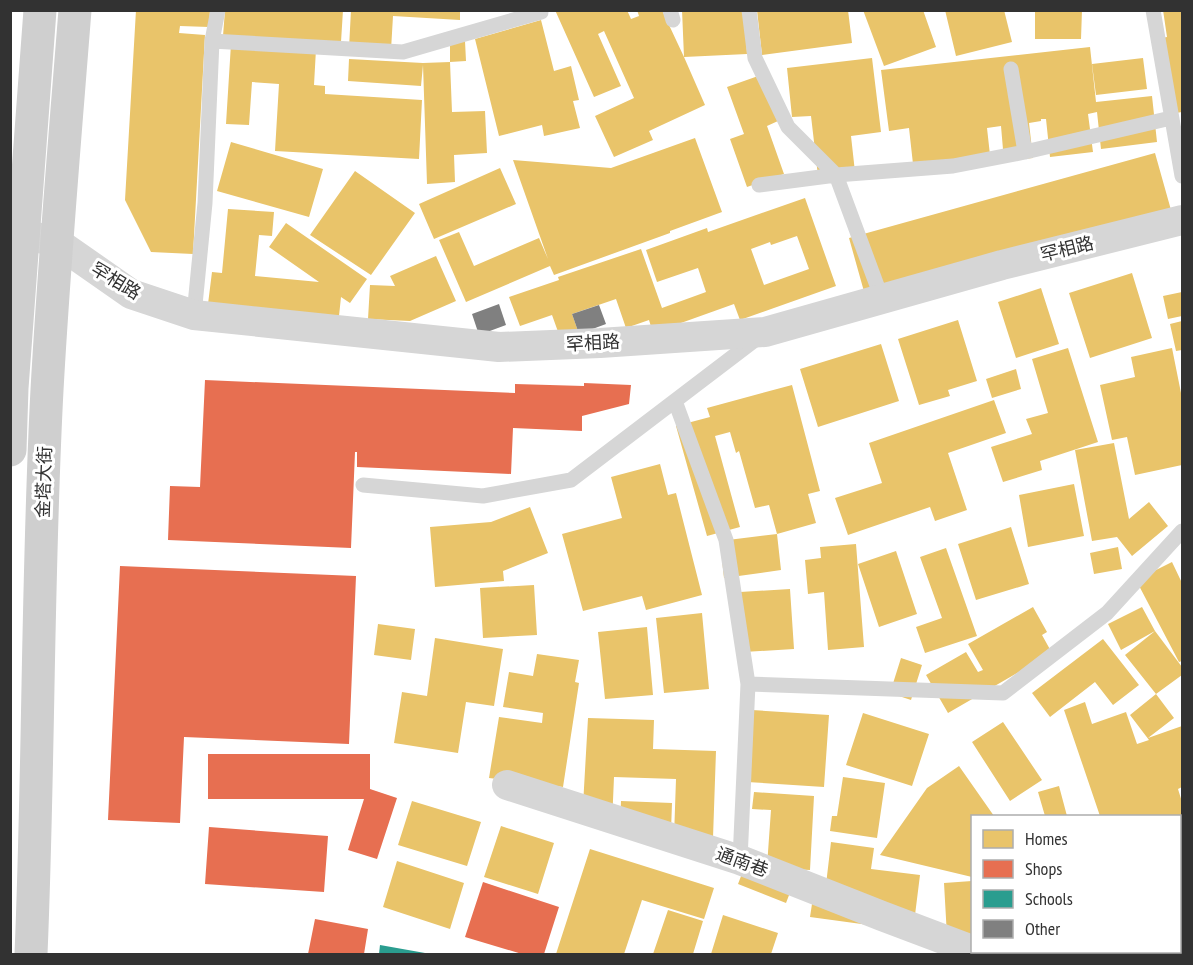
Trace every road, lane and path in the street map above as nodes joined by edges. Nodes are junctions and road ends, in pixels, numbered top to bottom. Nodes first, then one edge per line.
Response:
1 (40, 10) edge
2 (75, 10) edge
3 (218, 10) edge
4 (541, 10) edge
5 (750, 10) edge
6 (1153, 10) edge
7 (212, 41) junction
8 (1011, 69) dead end
9 (1171, 118) junction
10 (1025, 152) junction
11 (836, 175) junction
12 (1182, 176) edge
13 (759, 184) dead end
14 (1182, 220) edge
15 (17, 231) edge
16 (58, 243) junction
17 (882, 299) junction
18 (194, 315) junction
19 (765, 332) junction
20 (675, 401) junction
21 (10, 450) edge
22 (363, 485) dead end
23 (1182, 531) edge
24 (748, 684) junction
25 (507, 785) dead end
26 (740, 860) junction
27 (971, 950) edge
28 (31, 954) edge

1 - 15 main road, 金塔大街
2 - 16 main road, 金塔大街
3 - 7 lane
4 - 7 lane
5 - 11 lane
6 - 9 lane
7 - 18 lane
8 - 10 lane
9 - 10 lane
9 - 12 lane
10 - 11 lane
11 - 13 lane
11 - 17 lane
14 - 17 street, 罕相路
15 - 16 street, 罕相路
15 - 21 main road, 金塔大街
16 - 18 street, 罕相路
16 - 28 main road, 金塔大街
17 - 19 street, 罕相路
18 - 19 street, 罕相路
19 - 20 lane
20 - 22 lane
20 - 24 lane
23 - 24 lane
24 - 26 lane
25 - 26 street, 通南巷
26 - 27 street, 通南巷

